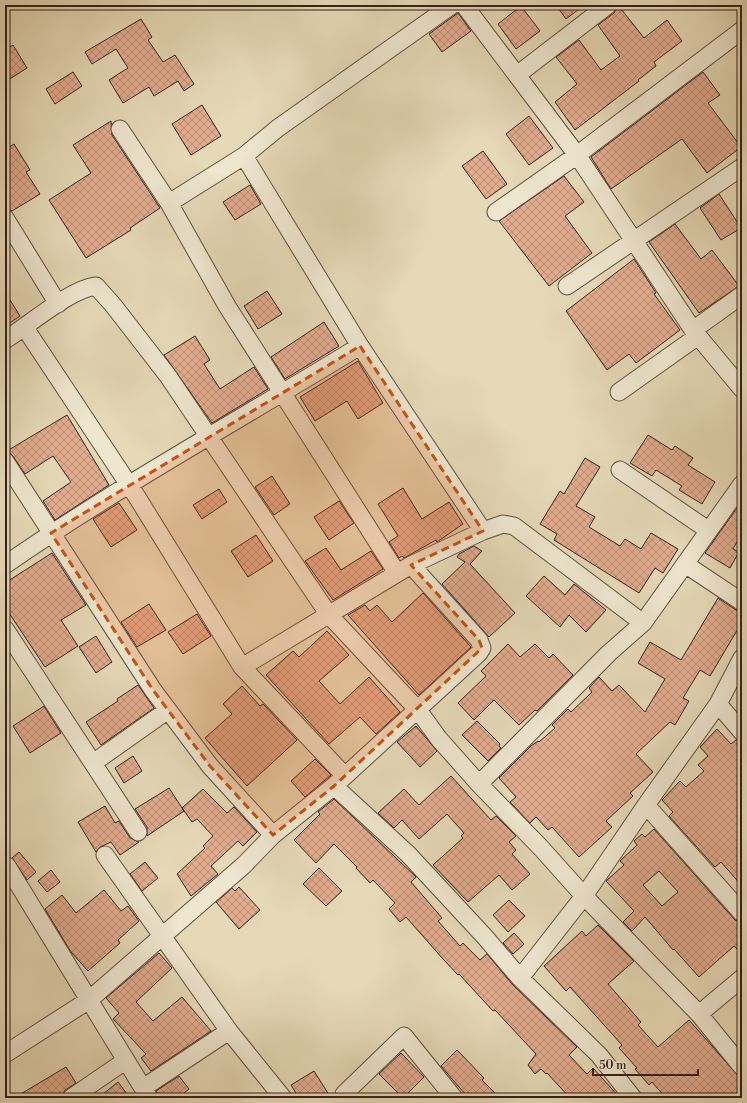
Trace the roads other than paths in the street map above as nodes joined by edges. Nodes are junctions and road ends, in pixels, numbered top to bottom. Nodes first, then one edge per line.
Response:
1 (452, 5) edge
2 (464, 5) edge
3 (608, 5) edge
4 (742, 30) edge
5 (517, 75) junction
6 (120, 129) dead end
7 (577, 155) junction
8 (244, 156) junction
9 (742, 167) edge
10 (169, 202) junction
11 (496, 212) dead end
12 (5, 218) edge
13 (634, 241) junction
14 (566, 286) dead end
15 (742, 295) edge
16 (58, 304) junction
17 (25, 328) junction
18 (696, 333) junction
19 (5, 340) edge
20 (360, 346) junction
21 (742, 389) edge
22 (619, 392) dead end
23 (283, 393) junction
24 (208, 436) junction
25 (5, 461) edge
26 (620, 470) dead end
27 (129, 484) junction
28 (742, 484) edge
29 (708, 530) junction
30 (483, 531) junction
31 (51, 533) junction
32 (685, 564) junction
33 (5, 565) edge
34 (404, 569) junction
35 (742, 602) edge
36 (329, 615) junction
37 (643, 623) junction
38 (5, 629) edge
39 (742, 658) edge
40 (242, 667) junction
41 (718, 704) junction
42 (168, 710) junction
43 (418, 710) junction
44 (742, 732) edge
45 (93, 763) junction
46 (340, 781) junction
47 (479, 784) junction
48 (646, 805) junction
49 (138, 832) dead end
50 (273, 835) junction
51 (105, 855) dead end
52 (7, 866) dead end
53 (584, 896) junction
54 (741, 909) edge
55 (162, 936) junction
56 (520, 978) junction
57 (742, 978) edge
58 (89, 1000) junction
59 (698, 1014) junction
60 (229, 1031) junction
61 (5, 1054) edge
62 (125, 1061) junction
63 (742, 1067) edge
64 (146, 1093) edge
65 (344, 1094) dead end
66 (71, 1098) edge
67 (283, 1098) edge
68 (454, 1098) edge
69 (633, 1098) edge

1 - 8 street
2 - 5 street
3 - 5 street
4 - 7 street
5 - 7 street
6 - 10 street
7 - 11 street
7 - 13 street
8 - 10 street
8 - 20 street
9 - 13 street
10 - 23 street
12 - 16 street
13 - 14 street
13 - 18 street
15 - 18 street
16 - 17 street
16 - 24 street
17 - 19 street
17 - 27 street
18 - 21 street
18 - 22 street
20 - 23 street
20 - 30 street
23 - 24 street
23 - 34 street
24 - 27 street
24 - 36 street
25 - 31 street
26 - 29 street
27 - 31 street
27 - 40 street
28 - 29 street
29 - 32 street
30 - 34 street
30 - 37 street
31 - 33 street
31 - 42 street
32 - 35 street
32 - 37 street
34 - 36 street
34 - 43 street
36 - 40 street
36 - 43 street
37 - 47 street
38 - 45 street
39 - 41 street
40 - 46 street
41 - 44 street
41 - 48 street
42 - 45 street
42 - 50 street
43 - 46 street
43 - 47 street
45 - 49 street
46 - 50 street
46 - 56 street
47 - 53 street
48 - 53 street
48 - 54 street
50 - 55 street
51 - 55 street
52 - 58 street
53 - 56 street
53 - 59 street
55 - 58 street
55 - 60 street
56 - 69 street
57 - 59 street
58 - 61 street
58 - 62 street
59 - 63 street
60 - 64 street
60 - 67 street
62 - 64 street
62 - 66 street
65 - 68 street

